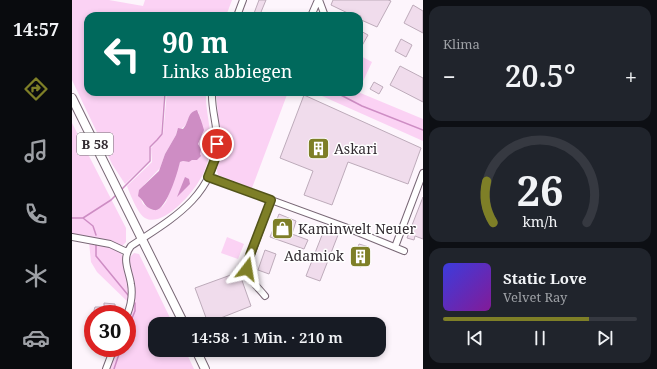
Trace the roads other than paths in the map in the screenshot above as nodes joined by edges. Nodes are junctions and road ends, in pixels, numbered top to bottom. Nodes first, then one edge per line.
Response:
1 (243, 0) edge
2 (319, 0) edge
3 (238, 12) edge
4 (313, 12) edge
5 (323, 12) edge
6 (212, 96) edge
7 (72, 98) edge
8 (423, 172) edge
9 (208, 177) junction
10 (421, 184) edge
11 (271, 200) junction
12 (72, 237) edge
13 (142, 239) junction
14 (395, 247) junction
15 (404, 251) dead end
16 (127, 252) junction
17 (265, 296) dead end
18 (131, 305) edge
19 (181, 317) edge
20 (111, 357) edge
21 (199, 357) edge
22 (106, 369) edge
23 (205, 369) edge

1 - 3 street
2 - 4 street
2 - 5 street
6 - 9 street
7 - 13 main road, B 58
8 - 10 street
9 - 11 street
9 - 13 street
10 - 14 street
11 - 14 street
11 - 17 street
12 - 16 street
13 - 16 street
13 - 19 main road, B 58
14 - 15 street
16 - 18 street
20 - 22 street
21 - 23 main road

